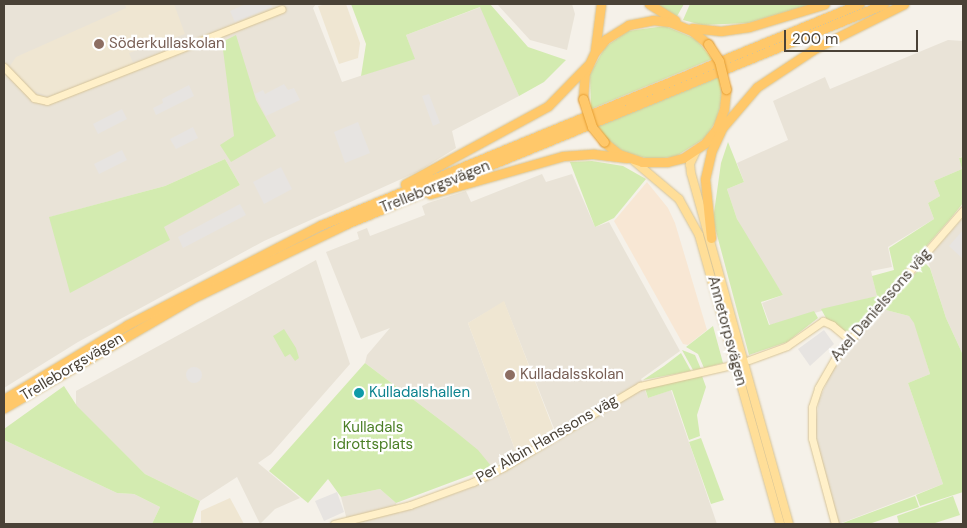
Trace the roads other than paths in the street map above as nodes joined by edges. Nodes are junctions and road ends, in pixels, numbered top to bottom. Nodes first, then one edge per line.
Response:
1 (601, 4) edge
2 (647, 4) edge
3 (825, 4) edge
4 (859, 4) edge
5 (884, 4) edge
6 (904, 4) edge
7 (282, 9) dead end
8 (670, 22) junction
9 (683, 26) junction
10 (734, 29) junction
11 (816, 48) junction
12 (591, 59) junction
13 (4, 67) edge
14 (721, 119) junction
15 (697, 149) junction
16 (631, 159) junction
17 (403, 200) junction
18 (377, 201) junction
19 (963, 210) edge
20 (711, 238) junction
21 (850, 340) junction
22 (749, 360) dead end
23 (732, 365) dead end
24 (4, 399) edge
25 (4, 408) edge
26 (334, 524) edge
27 (779, 524) edge
28 (791, 524) edge
29 (835, 524) edge

1 - 12 highway
2 - 8 highway
2 - 10 highway
3 - 10 highway
4 - 18 highway, Trelleborgsvägen
5 - 17 highway, Trelleborgsvägen
6 - 11 highway
7 - 13 street
8 - 9 highway
8 - 12 highway
9 - 10 highway
9 - 14 highway, bridge
11 - 14 highway
11 - 20 highway
12 - 16 highway, bridge
12 - 18 highway
14 - 15 highway
15 - 16 highway
15 - 20 main road, Annetorpsvägen
16 - 17 highway
16 - 27 main road, Annetorpsvägen
17 - 25 highway, Trelleborgsvägen
18 - 24 highway, Trelleborgsvägen
19 - 21 street, Axel Danielssons väg
20 - 28 main road, Annetorpsvägen
21 - 22 street
21 - 29 street, Axel Danielssons väg
23 - 26 street, Per Albin Hanssons väg

